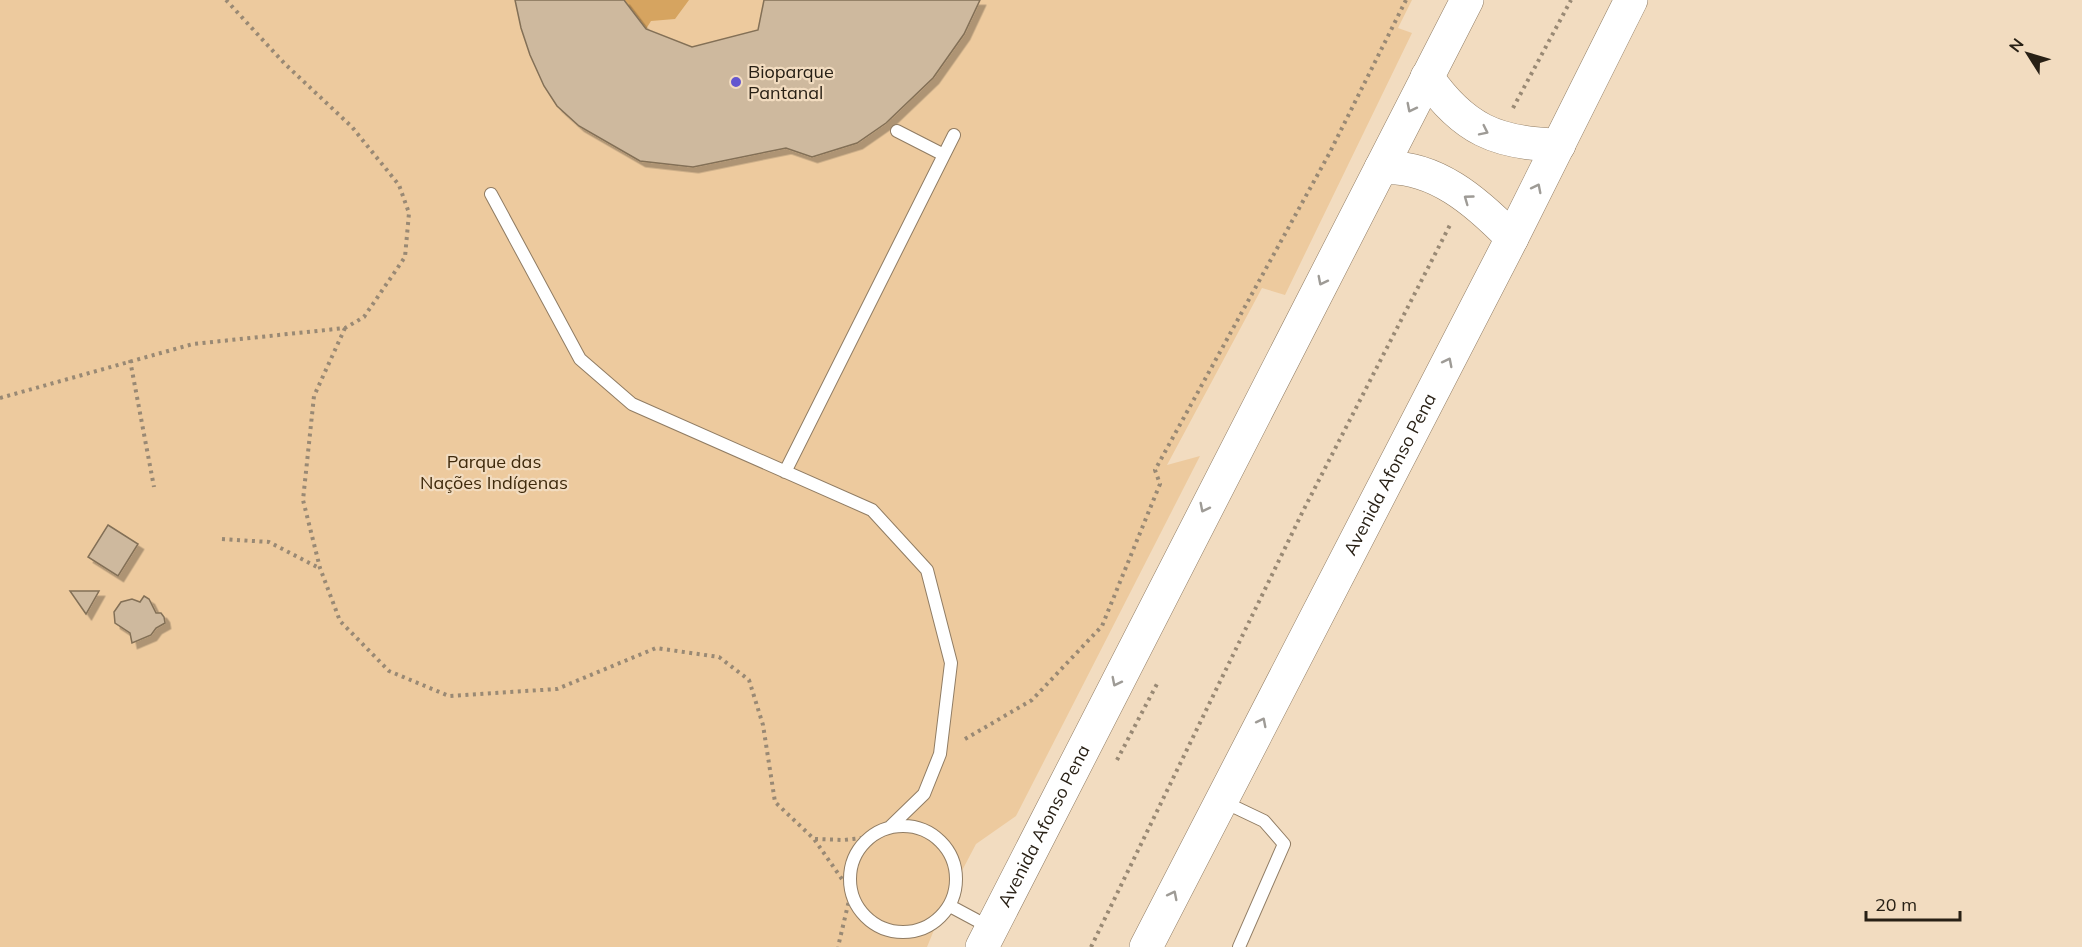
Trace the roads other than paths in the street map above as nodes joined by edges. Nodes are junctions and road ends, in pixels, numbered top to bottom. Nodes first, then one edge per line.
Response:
1 (1467, 0) edge
2 (1631, 0) edge
3 (1427, 77) junction
4 (897, 131) dead end
5 (954, 135) dead end
6 (1559, 145) junction
7 (944, 155) junction
8 (1381, 168) junction
9 (491, 194) dead end
10 (1512, 238) junction
11 (785, 472) junction
12 (1221, 801) junction
13 (890, 827) junction
14 (950, 906) junction
15 (986, 937) edge
16 (1146, 947) edge
17 (1239, 947) edge

1 - 3 main road, Avenida Afonso Pena
2 - 6 main road, Avenida Afonso Pena
3 -> 6 main road
3 -> 8 main road, Avenida Afonso Pena
4 - 7 lane
5 - 7 lane
10 -> 6 main road, Avenida Afonso Pena
7 - 11 lane
10 -> 8 main road
8 -> 15 main road, Avenida Afonso Pena
9 - 11 lane
12 -> 10 main road, Avenida Afonso Pena
11 - 13 lane
16 -> 12 main road, Avenida Afonso Pena
12 - 17 lane
13 - 14 lane
13 - 14 lane
14 - 15 lane

